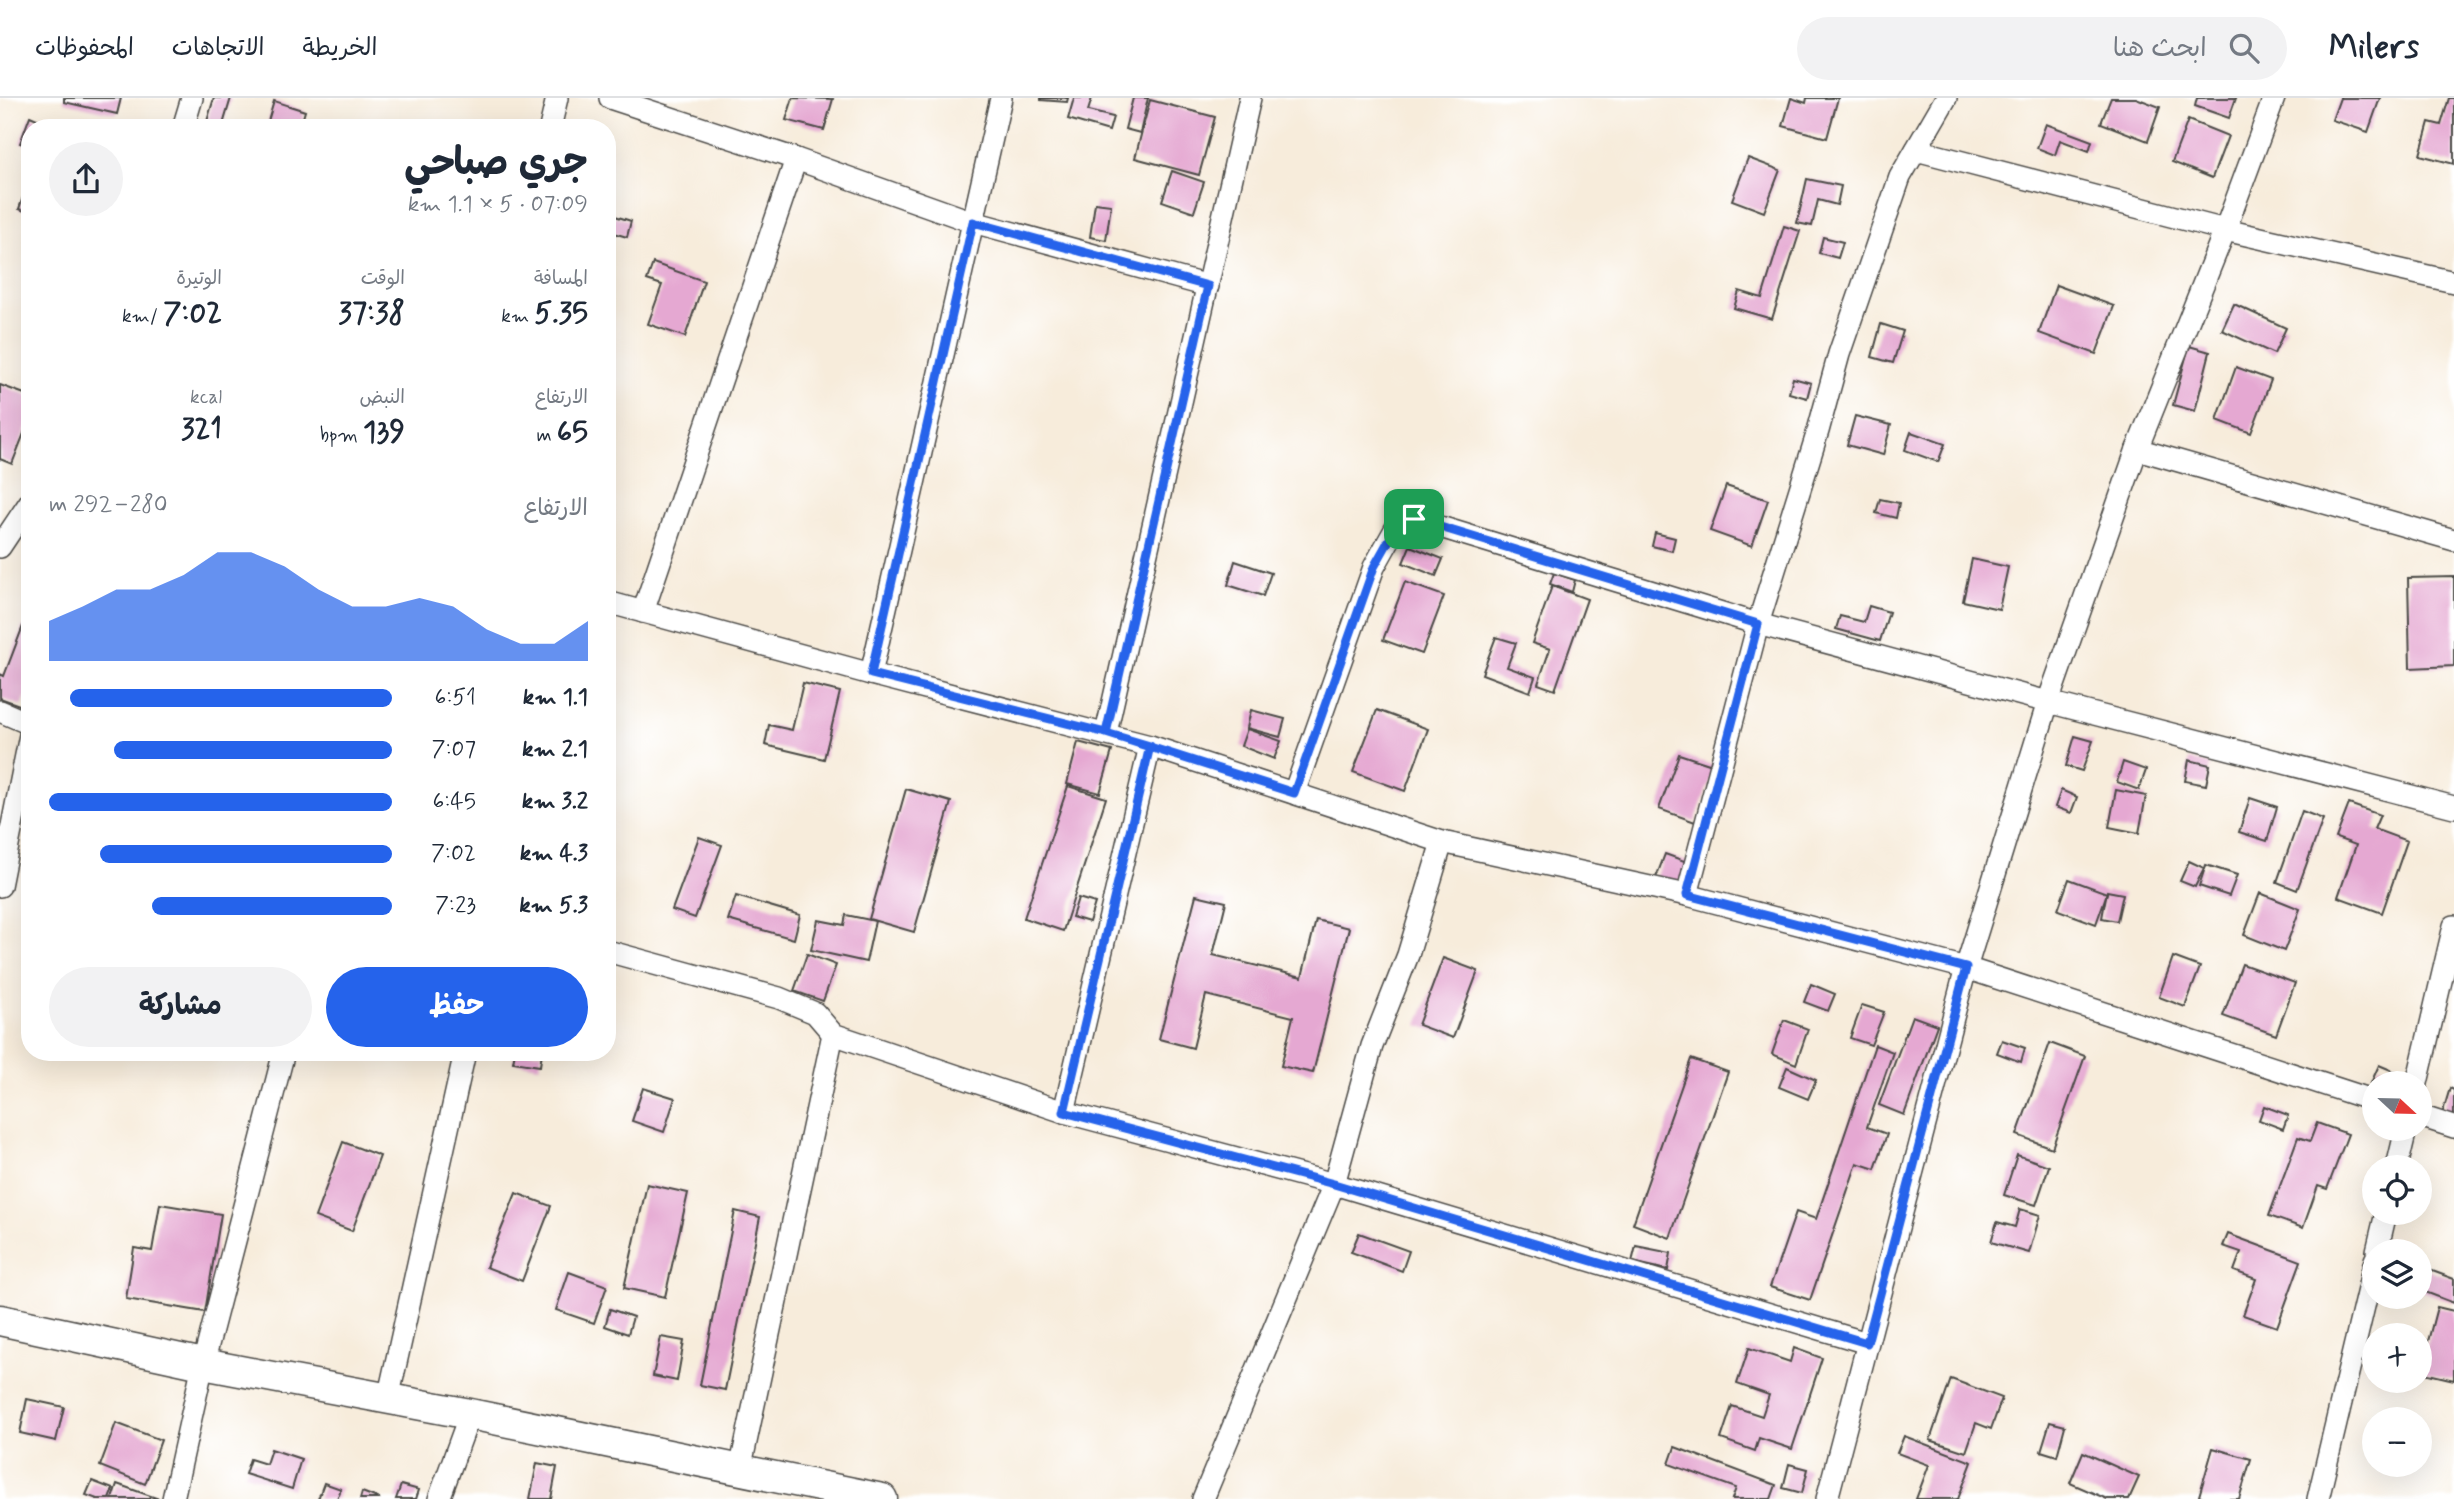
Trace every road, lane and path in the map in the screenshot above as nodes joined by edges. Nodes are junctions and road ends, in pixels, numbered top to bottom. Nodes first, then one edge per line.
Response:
1 (192, 98) edge
2 (557, 98) edge
3 (610, 98) edge
4 (1001, 98) edge
5 (1250, 98) edge
6 (1946, 98) edge
7 (2274, 98) edge
8 (186, 119) edge
9 (552, 119) edge
10 (1916, 150) junction
11 (796, 159) junction
12 (973, 222) junction
13 (2225, 230) junction
14 (2454, 282) edge
15 (1208, 286) junction
16 (2137, 449) junction
17 (21, 516) edge
18 (2454, 540) edge
19 (0, 547) edge
20 (616, 604) edge
21 (643, 612) junction
22 (1758, 624) junction
23 (871, 674) junction
24 (2048, 702) junction
25 (0, 711) edge
26 (21, 720) edge
27 (1106, 733) junction
28 (1150, 746) junction
29 (21, 780) edge
30 (1294, 793) junction
31 (2454, 807) edge
32 (1442, 842) junction
33 (0, 886) edge
34 (1687, 895) junction
35 (2454, 926) edge
36 (616, 953) edge
37 (1966, 968) junction
38 (833, 1034) junction
39 (282, 1061) edge
40 (463, 1061) edge
41 (2420, 1071) edge
42 (2362, 1097) edge
43 (1064, 1112) junction
44 (2432, 1120) edge
45 (2454, 1127) edge
46 (1334, 1184) junction
47 (2363, 1309) edge
48 (0, 1320) edge
49 (1867, 1343) junction
50 (203, 1364) junction
51 (388, 1399) junction
52 (470, 1414) junction
53 (740, 1470) junction
54 (173, 1499) edge
55 (439, 1499) edge
56 (882, 1499) edge
57 (1203, 1499) edge
58 (1827, 1499) edge
59 (2318, 1499) edge

1 - 8 street
2 - 9 street
3 - 11 street
4 - 12 street
5 - 15 street
6 - 10 street
7 - 13 street
10 - 13 street
10 - 22 street
11 - 12 street
11 - 21 street
12 - 15 street
12 - 23 street
13 - 14 street
13 - 16 street
15 - 27 street
16 - 18 street
16 - 24 street
17 - 19 street
20 - 21 street
21 - 23 street
22 - 24 street
22 - 30 street
22 - 34 street
23 - 27 street
24 - 31 street
24 - 37 street
25 - 26 street
27 - 28 street
28 - 30 street
28 - 43 street
29 - 33 street
30 - 32 street
32 - 34 street
32 - 46 street
34 - 37 street
35 - 41 street
36 - 38 street
37 - 42 street
37 - 49 street
38 - 43 street
38 - 53 street
39 - 50 street
40 - 51 street
43 - 46 street
44 - 45 street
46 - 49 street
46 - 57 street
47 - 59 street
48 - 50 main road
49 - 58 street
50 - 51 main road
50 - 54 street
51 - 52 main road
52 - 53 main road
52 - 55 street
53 - 56 main road

